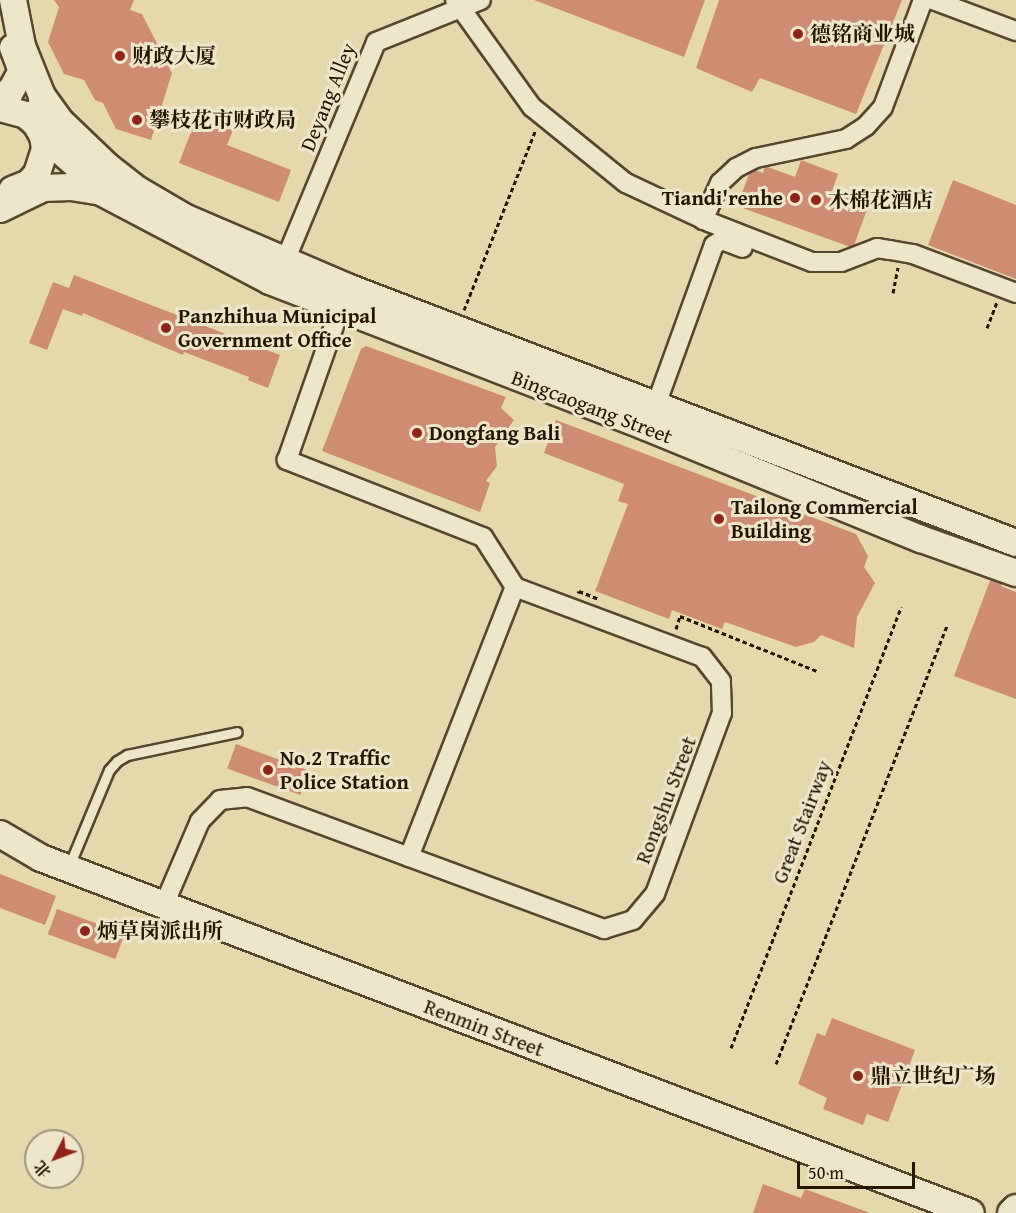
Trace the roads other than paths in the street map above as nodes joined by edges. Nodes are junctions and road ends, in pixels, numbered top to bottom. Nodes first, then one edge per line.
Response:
1 (12, 0) edge
2 (481, 0) edge
3 (923, 0) edge
4 (933, 0) edge
5 (457, 4) edge
6 (1016, 31) edge
7 (0, 95) edge
8 (42, 96) junction
9 (0, 108) edge
10 (43, 136) junction
11 (11, 194) edge
12 (703, 220) junction
13 (178, 223) junction
14 (285, 261) junction
15 (812, 262) junction
16 (1009, 290) edge
17 (343, 298) junction
18 (651, 416) junction
19 (1016, 543) edge
20 (1016, 573) edge
21 (515, 587) junction
22 (237, 732) dead end
23 (0, 834) edge
24 (409, 857) junction
25 (68, 868) junction
26 (164, 905) junction
27 (1016, 1208) edge
28 (971, 1213) edge
29 (1011, 1213) edge

1 - 7 street
1 - 8 street
2 - 5 street, Deyang Alley
3 - 12 street
4 - 6 street
5 - 12 street
5 - 14 street, Deyang Alley
8 - 10 street
8 - 13 street
9 - 10 street
10 - 11 street
10 - 13 street
11 - 13 street
12 - 15 street
13 - 14 street, Bingcaogang Street
13 - 17 street, Bingcaogang Street
14 - 17 street, Bingcaogang Street
15 - 16 street
15 - 18 street
17 - 18 street, Bingcaogang Street
17 - 18 street, Bingcaogang Street
17 - 21 street
18 - 19 street, Bingcaogang Street
18 - 20 street, Bingcaogang Street
21 - 24 street
21 - 24 street, Rongshu Street
22 - 25 lane
23 - 25 street, Renmin Street
24 - 26 street, Rongshu Street
25 - 26 street, Renmin Street
26 - 28 street, Renmin Street
27 - 29 street

